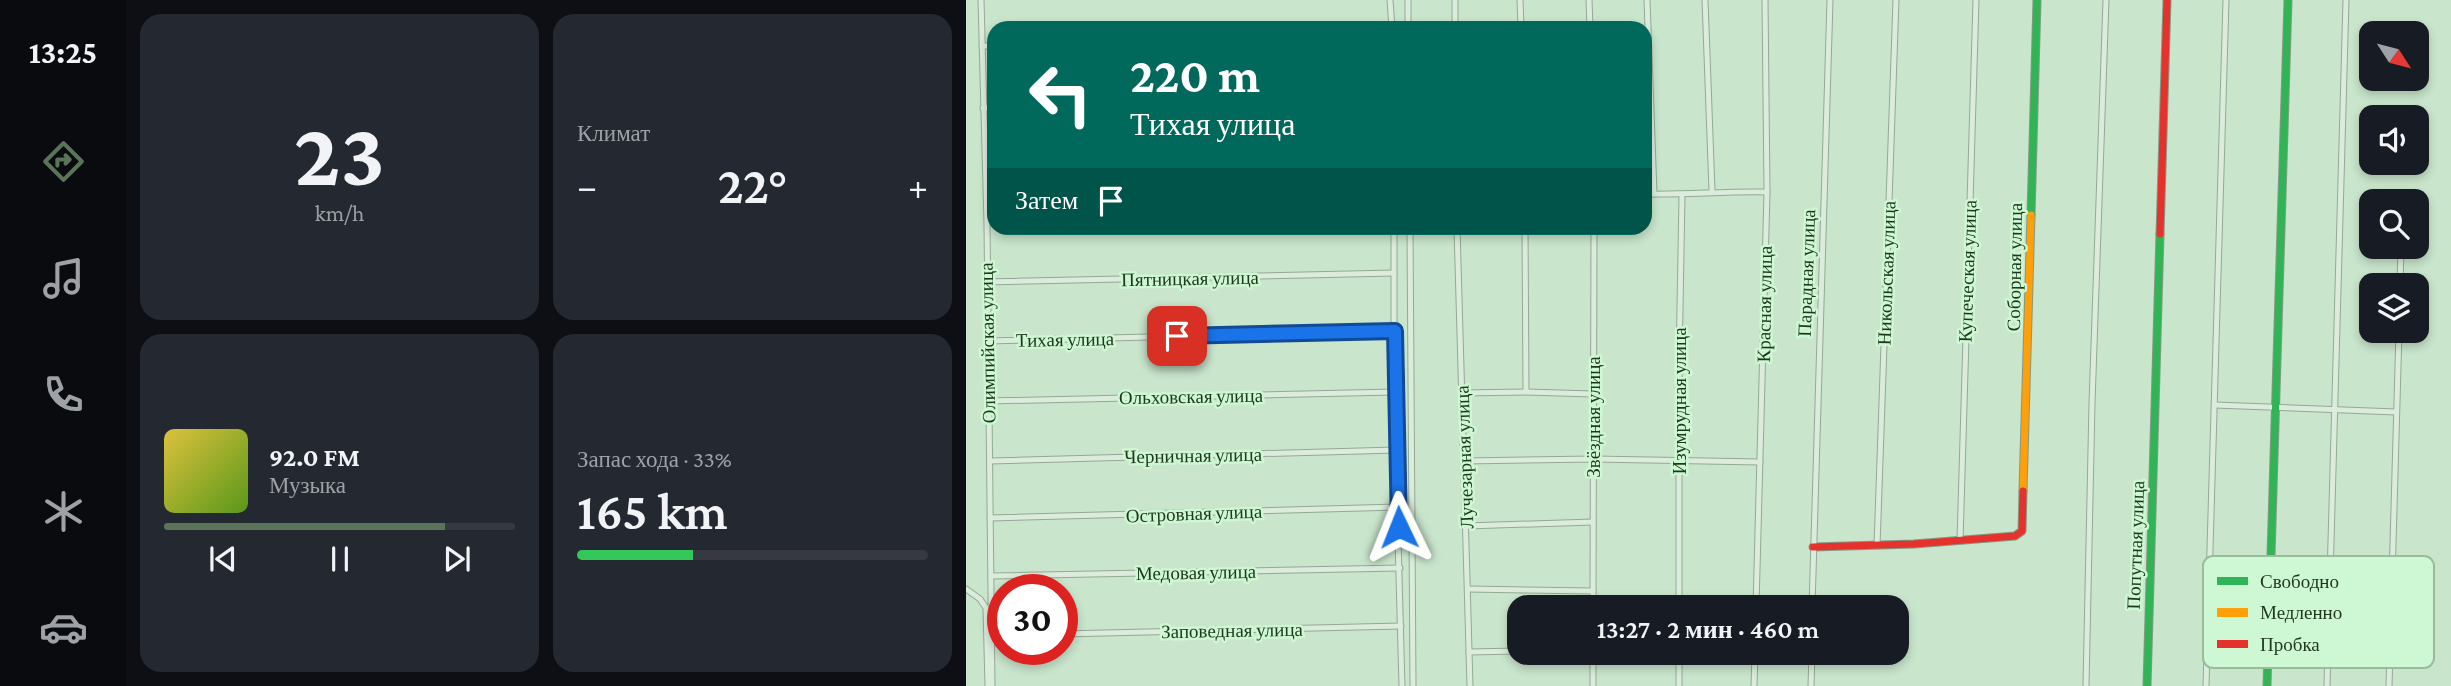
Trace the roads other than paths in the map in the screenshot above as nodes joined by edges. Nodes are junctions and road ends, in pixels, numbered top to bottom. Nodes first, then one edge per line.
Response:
1 (981, 0) edge
2 (1390, 0) edge
3 (1408, 0) edge
4 (1455, 0) edge
5 (1520, 0) edge
6 (1589, 0) edge
7 (1647, 0) edge
8 (1705, 0) edge
9 (1765, 0) edge
10 (1830, 0) edge
11 (1896, 0) edge
12 (1976, 0) edge
13 (2037, 0) edge
14 (2106, 0) edge
15 (2167, 0) edge
16 (2226, 0) edge
17 (2288, 0) edge
18 (2346, 0) edge
19 (1391, 21) edge
20 (1409, 21) edge
21 (1455, 21) edge
22 (1521, 21) edge
23 (1590, 21) edge
24 (1648, 21) edge
25 (982, 46) junction
26 (987, 46) edge
27 (983, 108) junction
28 (987, 108) edge
29 (1652, 139) edge
30 (984, 165) joint
31 (1712, 191) junction
32 (1767, 192) junction
33 (1654, 194) joint
34 (1682, 195) junction
35 (987, 224) joint
36 (1394, 235) edge
37 (1410, 235) edge
38 (1457, 235) edge
39 (1525, 235) edge
40 (1594, 235) edge
41 (1394, 273) junction
42 (986, 282) junction
43 (1395, 331) junction
44 (987, 341) junction
45 (2399, 343) edge
46 (1394, 391) junction
47 (1526, 392) junction
48 (1462, 393) junction
49 (1593, 394) junction
50 (988, 401) junction
51 (2215, 405) junction
52 (2275, 405) junction
53 (2335, 409) junction
54 (2396, 412) junction
55 (1396, 450) junction
56 (1594, 459) junction
57 (1679, 460) junction
58 (990, 461) junction
59 (1464, 461) junction
60 (1760, 462) junction
61 (1398, 508) junction
62 (990, 518) junction
63 (1593, 522) junction
64 (1466, 526) junction
65 (1961, 541) junction
66 (1813, 547) junction
67 (1877, 547) junction
68 (2210, 556) edge
69 (2271, 556) edge
70 (2331, 556) edge
71 (2392, 556) edge
72 (1400, 568) junction
73 (991, 574) edge
74 (1078, 574) edge
75 (966, 589) edge
76 (1468, 589) junction
77 (1593, 591) junction
78 (1593, 595) edge
79 (1679, 595) edge
80 (1756, 595) edge
81 (1812, 595) edge
82 (1401, 626) junction
83 (1078, 634) edge
84 (1507, 651) edge
85 (1469, 652) junction
86 (991, 665) edge
87 (1593, 665) edge
88 (1679, 665) edge
89 (1755, 665) edge
90 (1812, 665) edge
91 (2207, 668) edge
92 (2268, 668) edge
93 (2328, 668) edge
94 (2389, 668) edge
95 (990, 686) edge
96 (1395, 686) edge
97 (1402, 686) edge
98 (1413, 686) edge
99 (1470, 686) edge
100 (1593, 686) edge
101 (1679, 686) edge
102 (1754, 686) edge
103 (1811, 686) edge
104 (2086, 686) edge
105 (2147, 686) edge
106 (2206, 686) edge
107 (2267, 686) edge
108 (2327, 686) edge
109 (2389, 686) edge

1 - 25 street, Олимпийская улица
2 - 19 street
3 - 20 street
4 - 21 street
5 - 22 street
6 - 23 street
7 - 24 street
8 - 31 street
9 - 32 street, Красная улица
10 - 66 street, Парадная улица
11 - 67 street, Никольская улица
12 - 65 street, Купеческая улица
13 - 65 street, Соборная улица
14 - 104 street
15 - 105 street, Попутная улица
16 - 51 street
17 - 52 street
18 - 53 street
25 - 26 street
25 - 27 street, Олимпийская улица
27 - 28 street
27 - 30 street, Олимпийская улица
29 - 33 street
30 - 35 street, Олимпийская улица
31 - 32 street
31 - 34 street
32 - 60 street, Красная улица
33 - 34 street
34 - 57 street, Изумрудная улица
35 - 42 street, Олимпийская улица
36 - 41 street
37 - 98 street
38 - 48 street, Лучезарная улица
39 - 47 street
40 - 49 street, Звёздная улица
41 - 42 street, Пятницкая улица
41 - 43 street
42 - 44 street, Олимпийская улица
43 - 44 street, Тихая улица
43 - 46 street
44 - 50 street, Олимпийская улица
45 - 54 street
46 - 50 street, Ольховская улица
46 - 55 street
47 - 48 street
47 - 49 street
48 - 59 street, Лучезарная улица
49 - 56 street, Звёздная улица
50 - 58 street, Олимпийская улица
51 - 52 street
51 - 68 street
52 - 53 street
52 - 69 street
53 - 54 street
53 - 70 street
54 - 71 street
55 - 58 street, Черничная улица
55 - 61 street
56 - 57 street
56 - 59 street
56 - 63 street, Звёздная улица
57 - 60 street
57 - 79 street, Изумрудная улица
58 - 62 street, Олимпийская улица
59 - 64 street, Лучезарная улица
60 - 80 street, Красная улица
61 - 62 street, Островная улица
61 - 72 street
62 - 73 street, Олимпийская улица
63 - 64 street
63 - 77 street, Звёздная улица
64 - 76 street, Лучезарная улица
65 - 67 street
66 - 67 street
66 - 81 street, Парадная улица
72 - 74 street, Медовая улица
72 - 82 street
75 - 95 street, Олимпийская улица
76 - 77 street
76 - 85 street, Лучезарная улица
77 - 78 street, Звёздная улица
82 - 83 street, Заповедная улица
82 - 97 street
84 - 85 street
85 - 99 street, Лучезарная улица
86 - 95 street, Олимпийская улица
87 - 100 street
88 - 101 street
89 - 102 street
90 - 103 street
91 - 106 street
92 - 107 street
93 - 108 street
94 - 109 street
96 - 97 street

